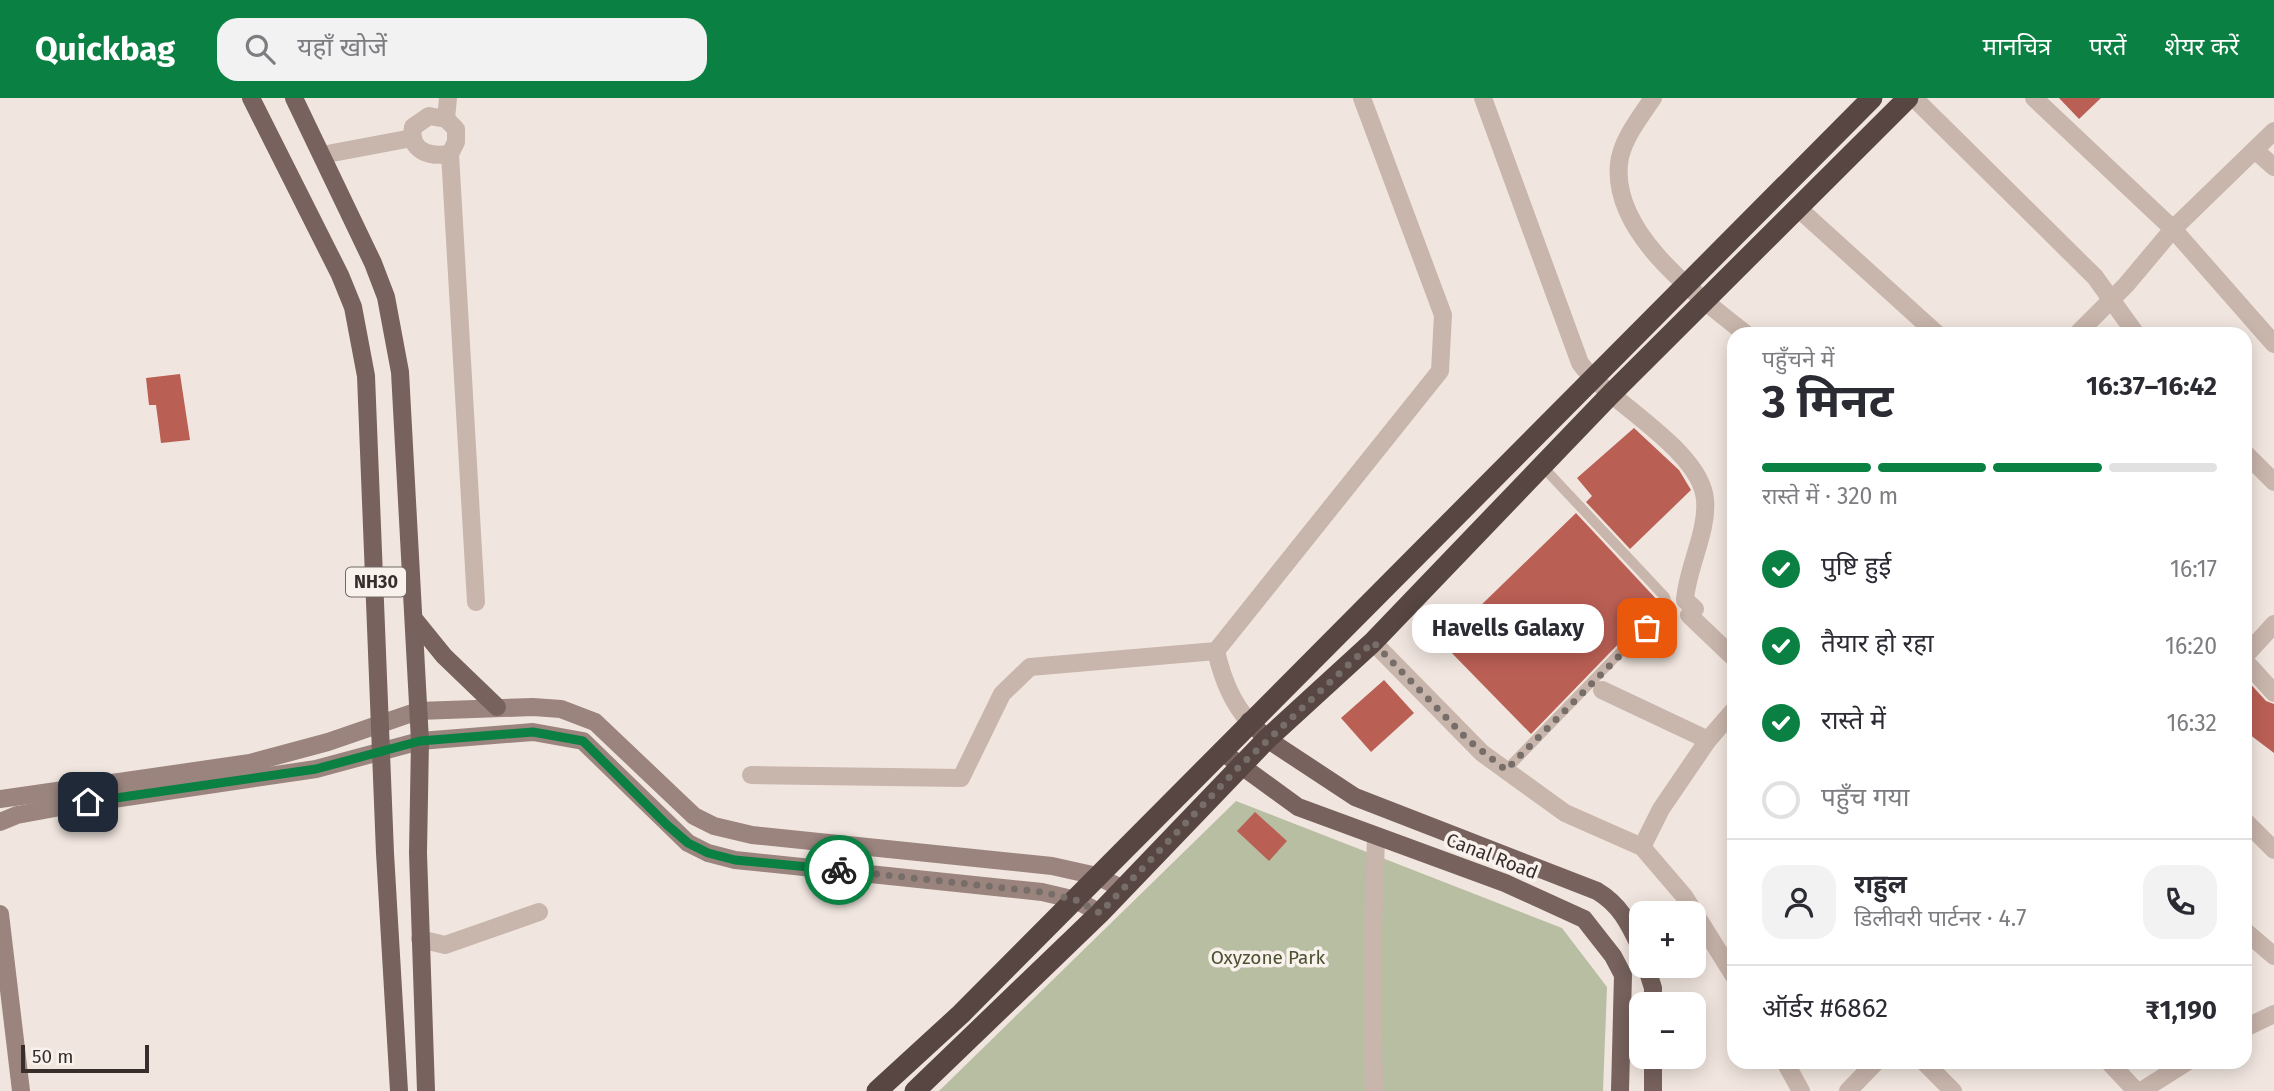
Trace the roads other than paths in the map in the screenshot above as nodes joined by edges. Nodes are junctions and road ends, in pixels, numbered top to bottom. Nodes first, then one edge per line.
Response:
1 (251, 98) edge
2 (294, 98) edge
3 (448, 98) edge
4 (1362, 98) edge
5 (1483, 98) edge
6 (1872, 98) edge
7 (1908, 98) edge
8 (1914, 98) edge
9 (2034, 98) edge
10 (1651, 100) edge
11 (446, 119) junction
12 (2274, 131) edge
13 (412, 138) junction
14 (2255, 150) junction
15 (450, 154) junction
16 (322, 155) junction
17 (2274, 167) edge
18 (1799, 209) junction
19 (2173, 229) junction
20 (1685, 286) junction
21 (2113, 299) junction
22 (1705, 302) junction
23 (1737, 327) edge
24 (1929, 327) edge
25 (2084, 327) edge
26 (2131, 327) edge
27 (2274, 344) edge
28 (1592, 380) junction
29 (1611, 394) junction
30 (2252, 460) edge
31 (1542, 466) junction
32 (2274, 482) edge
33 (476, 602) dead end
34 (414, 619) junction
35 (2274, 624) edge
36 (1373, 642) junction
37 (2252, 648) edge
38 (1727, 651) edge
39 (1216, 652) junction
40 (2252, 669) edge
41 (1602, 690) dead end
42 (2274, 693) edge
43 (497, 707) junction
44 (418, 711) junction
45 (1727, 718) edge
46 (1249, 721) junction
47 (382, 722) junction
48 (1267, 739) junction
49 (1708, 740) junction
50 (420, 741) junction
51 (382, 751) junction
52 (1221, 751) junction
53 (1240, 766) junction
54 (1506, 770) junction
55 (751, 775) dead end
56 (0, 799) edge
57 (0, 822) edge
58 (2252, 828) edge
59 (1376, 837) junction
60 (1642, 847) junction
61 (2274, 850) edge
62 (1097, 876) junction
63 (1124, 889) junction
64 (1076, 900) junction
65 (539, 912) dead end
66 (1100, 913) junction
67 (0, 914) edge
68 (1629, 923) edge
69 (2252, 937) edge
70 (420, 939) junction
71 (2274, 956) edge
72 (1727, 965) edge
73 (6, 1010) edge
74 (2274, 1014) edge
75 (2252, 1019) edge
76 (1653, 1069) edge
77 (1789, 1069) edge
78 (1869, 1069) edge
79 (1931, 1069) edge
80 (2116, 1069) edge
81 (2175, 1069) edge
82 (21, 1091) edge
83 (399, 1091) edge
84 (426, 1091) edge
85 (877, 1091) edge
86 (915, 1091) edge
87 (1374, 1091) edge
88 (1620, 1091) edge
89 (1653, 1091) edge
90 (1801, 1091) edge
91 (1848, 1091) edge
92 (1954, 1091) edge
93 (2139, 1091) edge

1 - 47 main road, NH30
2 - 16 main road, NH30
3 - 11 street
4 - 39 street
5 - 28 street
6 - 20 highway
7 - 18 highway
8 - 21 street
9 - 19 street
10 - 20 street
11 - 13 street
11 - 15 street
12 - 14 street
13 - 15 street
13 - 16 street
14 - 17 street
14 - 19 street
15 - 33 street
16 - 34 main road, NH30
18 - 22 highway
18 - 24 street
19 - 21 street
19 - 27 street
20 - 22 street
20 - 28 highway
21 - 25 street
21 - 26 street
22 - 23 street
22 - 29 highway
28 - 29 street
28 - 46 highway
29 - 31 highway
29 - 38 street
30 - 32 street
31 - 36 highway
31 - 54 lane
34 - 43 main road
34 - 44 main road, NH30
35 - 37 street
36 - 48 highway
36 - 54 street
39 - 46 street
39 - 55 street
40 - 42 street
41 - 49 street
43 - 44 street
43 - 62 street
44 - 47 street
44 - 50 main road, NH30
45 - 49 street
46 - 48 main road, Canal Road
46 - 52 highway
47 - 51 main road, NH30
47 - 56 street
48 - 53 highway
48 - 68 main road, Canal Road
49 - 60 street
50 - 51 street
50 - 64 street
50 - 70 main road, NH30
51 - 57 street
51 - 83 main road, NH30
52 - 53 main road, Canal Road
52 - 62 highway
53 - 59 main road, Canal Road
53 - 63 highway
54 - 60 street
58 - 61 street
59 - 87 street
59 - 88 main road, Canal Road
60 - 72 street
62 - 63 street
62 - 64 highway
63 - 66 highway
64 - 66 street
64 - 85 highway
65 - 70 street
66 - 86 highway
67 - 73 street
69 - 71 street
70 - 84 main road, NH30
73 - 82 street
74 - 75 street
76 - 89 main road
77 - 90 street
78 - 91 street
79 - 92 street
80 - 93 street
81 - 93 street

